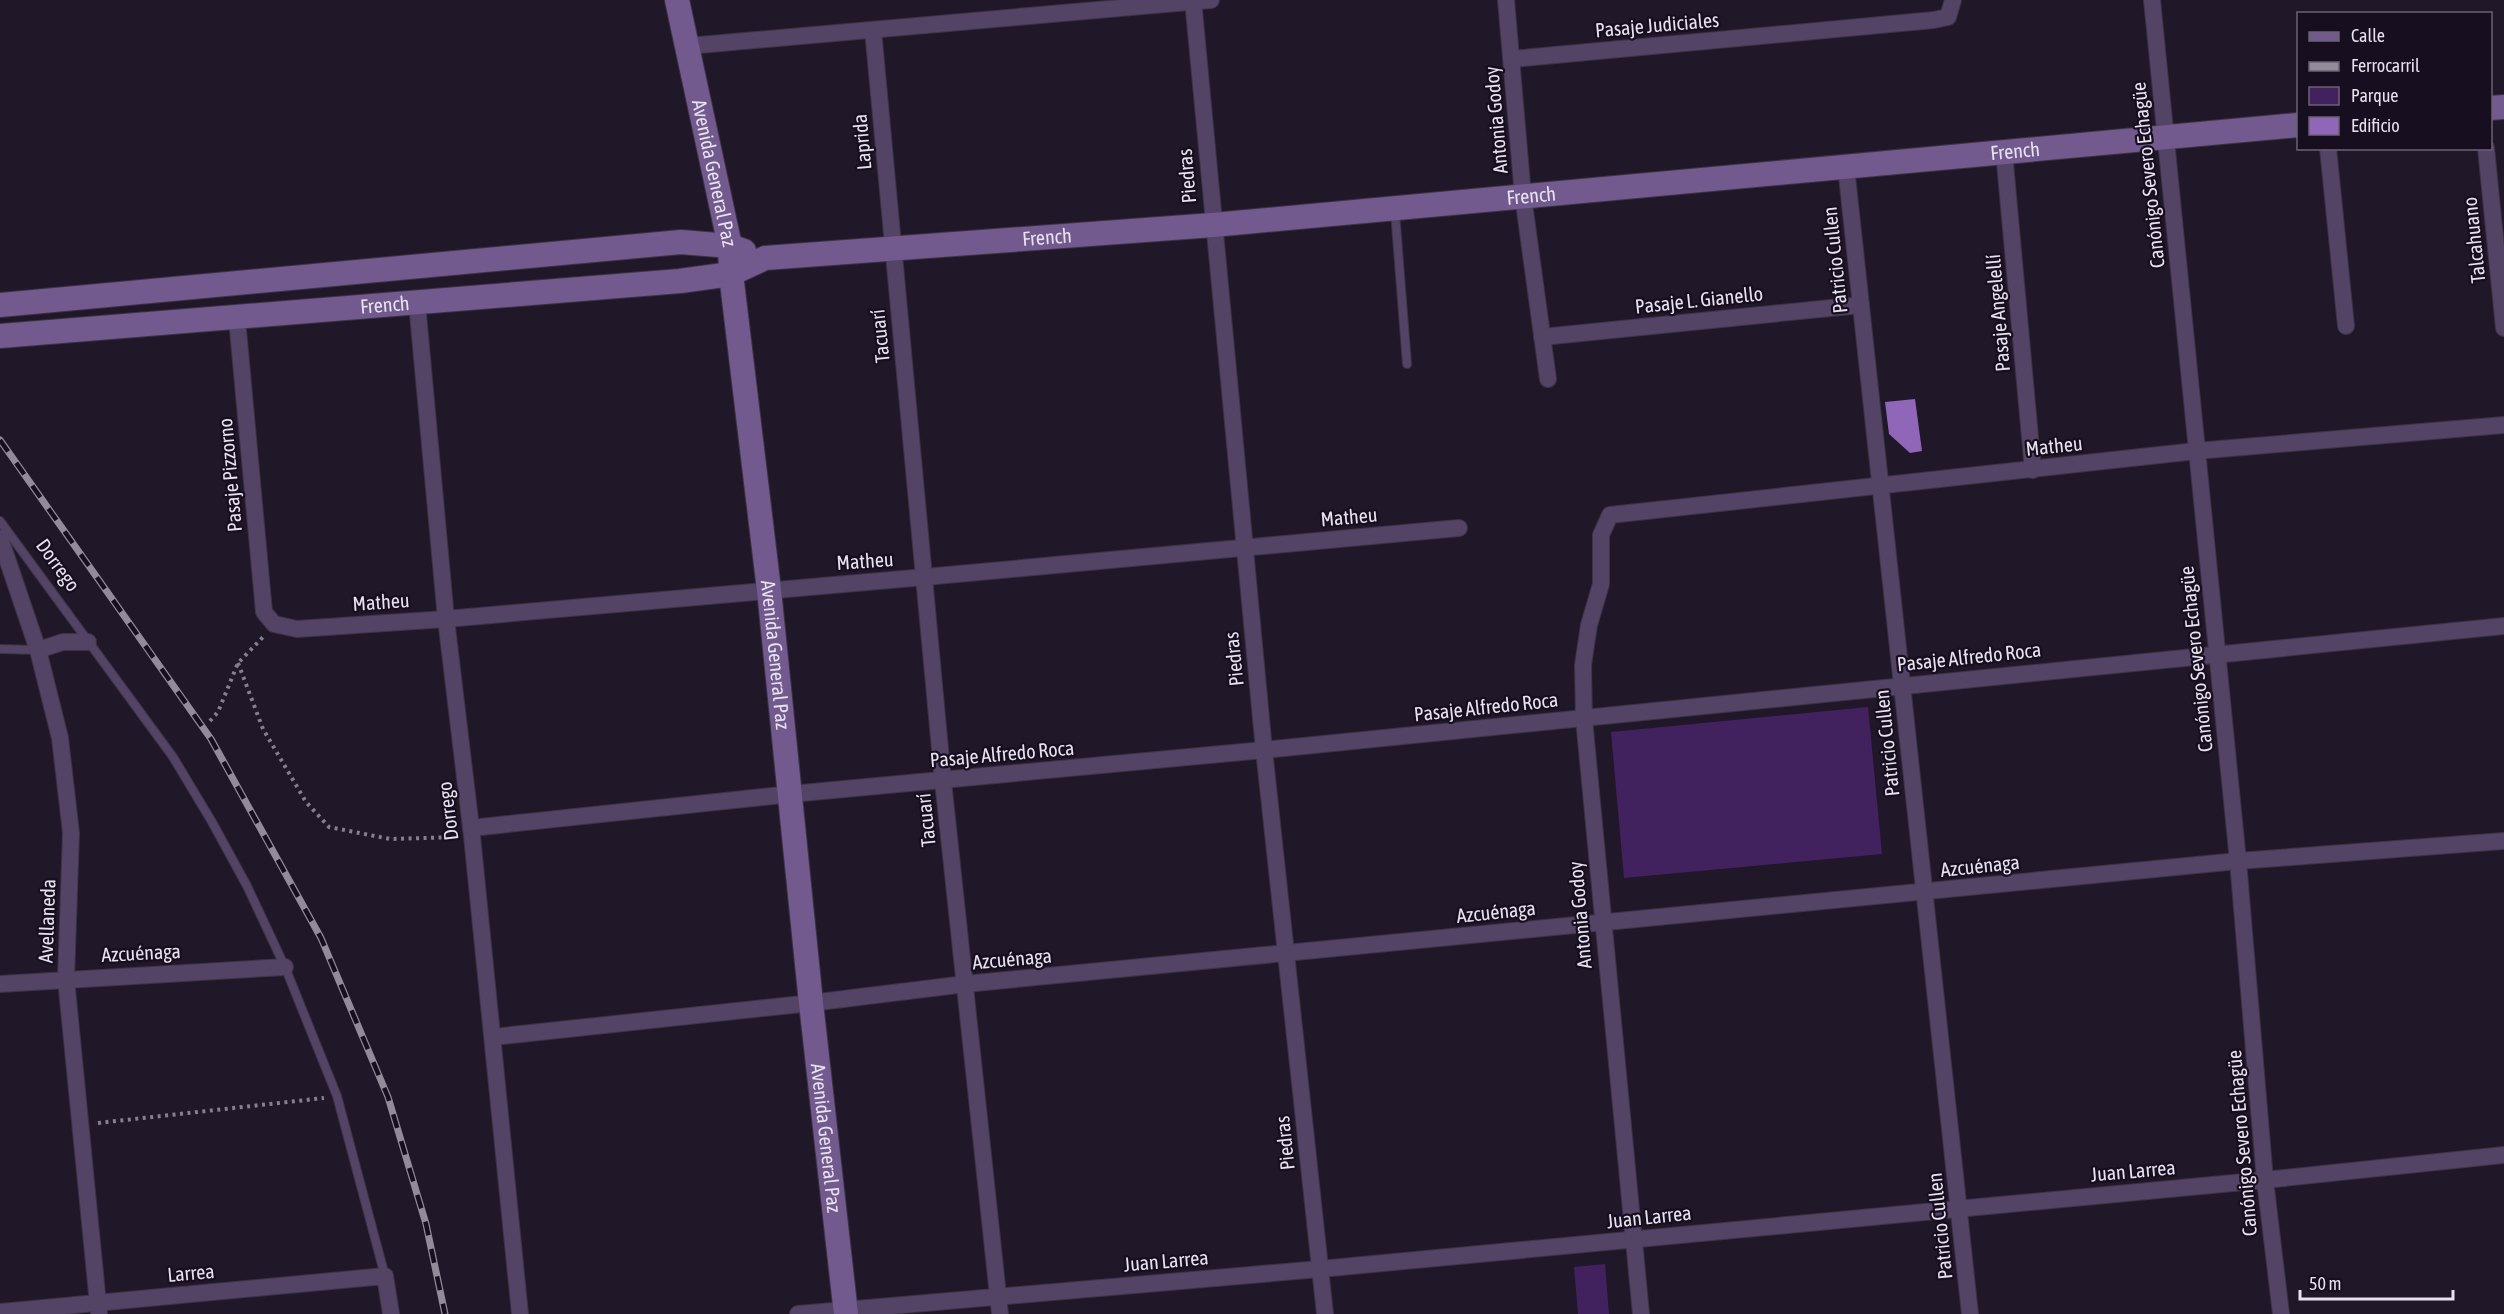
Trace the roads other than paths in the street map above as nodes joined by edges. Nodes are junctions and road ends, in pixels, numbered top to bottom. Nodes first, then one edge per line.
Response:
1 (677, 0) edge
2 (1211, 0) edge
3 (1506, 0) edge
4 (1953, 0) edge
5 (2152, 0) edge
6 (1193, 1) edge
7 (873, 30) junction
8 (688, 46) junction
9 (1512, 59) junction
10 (2297, 125) edge
11 (2165, 137) junction
12 (2328, 150) edge
13 (2486, 150) edge
14 (2004, 152) junction
15 (1846, 167) junction
16 (1523, 196) junction
17 (1395, 208) junction
18 (1213, 225) junction
19 (730, 246) junction
20 (893, 249) junction
21 (765, 258) junction
22 (731, 274) junction
23 (417, 303) junction
24 (1861, 304) junction
25 (0, 305) edge
26 (237, 319) junction
27 (2346, 326) dead end
28 (2504, 328) edge
29 (0, 336) edge
30 (1542, 337) junction
31 (1407, 364) dead end
32 (1548, 379) dead end
33 (2504, 425) edge
34 (2196, 451) junction
35 (2033, 470) junction
36 (1879, 484) junction
37 (1610, 515) joint
38 (0, 521) edge
39 (1459, 528) dead end
40 (0, 538) edge
41 (1244, 548) junction
42 (925, 577) junction
43 (769, 590) junction
44 (446, 619) junction
45 (274, 624) joint
46 (2504, 626) edge
47 (88, 642) junction
48 (0, 649) edge
49 (38, 650) junction
50 (2216, 653) junction
51 (1902, 686) junction
52 (1584, 718) junction
53 (1264, 750) junction
54 (943, 781) junction
55 (791, 794) junction
56 (472, 832) junction
57 (2504, 841) edge
58 (2238, 861) junction
59 (1925, 893) junction
60 (1602, 923) junction
61 (1285, 954) junction
62 (285, 966) junction
63 (66, 979) junction
64 (0, 984) edge
65 (965, 984) junction
66 (811, 1003) junction
67 (493, 1037) junction
68 (2504, 1155) edge
69 (2265, 1180) junction
70 (1959, 1208) junction
71 (1634, 1239) junction
72 (1320, 1269) junction
73 (385, 1276) junction
74 (998, 1296) junction
75 (99, 1309) edge
76 (0, 1312) edge
77 (845, 1312) edge
78 (391, 1314) edge
79 (520, 1314) edge
80 (798, 1314) edge
81 (1000, 1314) edge
82 (1325, 1314) edge
83 (1641, 1314) edge
84 (1970, 1314) edge
85 (2281, 1314) edge

1 - 8 main road, Avenida General Paz
2 - 6 street
3 - 9 street, Antonia Godoy
4 - 9 street, Pasaje Judiciales
5 - 11 street, Canónigo Severo Echagüe
6 - 7 street
6 - 18 street, Piedras
7 - 8 street
7 - 20 street, Laprida
8 - 19 main road, Avenida General Paz
9 - 16 street, Antonia Godoy
10 - 11 main road, French
11 - 14 main road, French
11 - 34 street, Canónigo Severo Echagüe
12 - 27 street
13 - 28 street, Talcahuano
14 - 15 main road, French
14 - 35 street, Pasaje Angelellí
15 - 16 main road, French
15 - 24 street, Patricio Cullen
16 - 17 main road, French
16 - 30 street, Antonia Godoy
17 - 18 main road, French
17 - 31 lane
18 - 20 main road, French
18 - 41 street, Piedras
19 - 21 main road, French
19 - 22 main road, Avenida General Paz
19 - 25 main road, French
20 - 21 main road, French
20 - 42 street, Tacuarí
21 - 22 main road, French
22 - 23 main road, French
22 - 43 main road, Avenida General Paz
23 - 26 main road, French
23 - 44 street, Dorrego
24 - 30 street, Pasaje L. Gianello
24 - 36 street, Patricio Cullen
26 - 29 main road, French
26 - 45 street, Pasaje Pizzorno
30 - 32 street, Antonia Godoy
33 - 34 street, Matheu
34 - 35 street, Matheu
34 - 50 street, Canónigo Severo Echagüe
35 - 36 street, Matheu
36 - 37 street, Matheu
36 - 51 street, Patricio Cullen
37 - 52 street, Antonia Godoy
38 - 47 lane, Dorrego
39 - 41 street, Matheu
40 - 49 street, Avellaneda
41 - 42 street, Matheu
41 - 53 street, Piedras
42 - 43 street, Matheu
42 - 54 street, Tacuarí
43 - 44 street, Matheu
43 - 55 main road, Avenida General Paz
44 - 45 street, Matheu
44 - 56 street, Dorrego
46 - 50 street, Pasaje Alfredo Roca
47 - 49 street
47 - 62 lane, Dorrego
48 - 49 lane
49 - 63 street, Avellaneda
50 - 51 street, Pasaje Alfredo Roca
50 - 58 street, Canónigo Severo Echagüe
51 - 52 street, Pasaje Alfredo Roca
51 - 59 street, Patricio Cullen
52 - 53 street, Pasaje Alfredo Roca
52 - 60 street, Antonia Godoy
53 - 54 street, Pasaje Alfredo Roca
53 - 61 street, Piedras
54 - 55 street, Pasaje Alfredo Roca
54 - 65 street, Tacuarí
55 - 56 street, Pasaje Alfredo Roca
55 - 66 main road, Avenida General Paz
56 - 67 street, Dorrego
57 - 58 street, Azcuénaga
58 - 59 street, Azcuénaga
58 - 69 street, Canónigo Severo Echagüe
59 - 60 street, Azcuénaga
59 - 70 street, Patricio Cullen
60 - 61 street, Azcuénaga
60 - 71 street, Antonia Godoy
61 - 65 street, Azcuénaga
61 - 72 street, Piedras
62 - 63 street, Azcuénaga
62 - 73 lane, Dorrego
63 - 64 street, Azcuénaga
63 - 75 street, Avellaneda
65 - 66 street, Azcuénaga
65 - 74 street, Tacuarí
66 - 67 street, Azcuénaga
66 - 77 main road, Avenida General Paz
67 - 79 street, Dorrego
68 - 69 street, Juan Larrea
69 - 70 street, Juan Larrea
69 - 85 street, Canónigo Severo Echagüe
70 - 71 street, Juan Larrea
70 - 84 street, Patricio Cullen
71 - 72 street, Juan Larrea
71 - 83 street, Antonia Godoy
72 - 74 street, Juan Larrea
72 - 82 street, Piedras
73 - 75 street, Larrea
73 - 78 street, Dorrego
74 - 77 street, Juan Larrea
74 - 81 street, Tacuarí
75 - 76 street, Larrea
77 - 80 street, Juan Larrea

